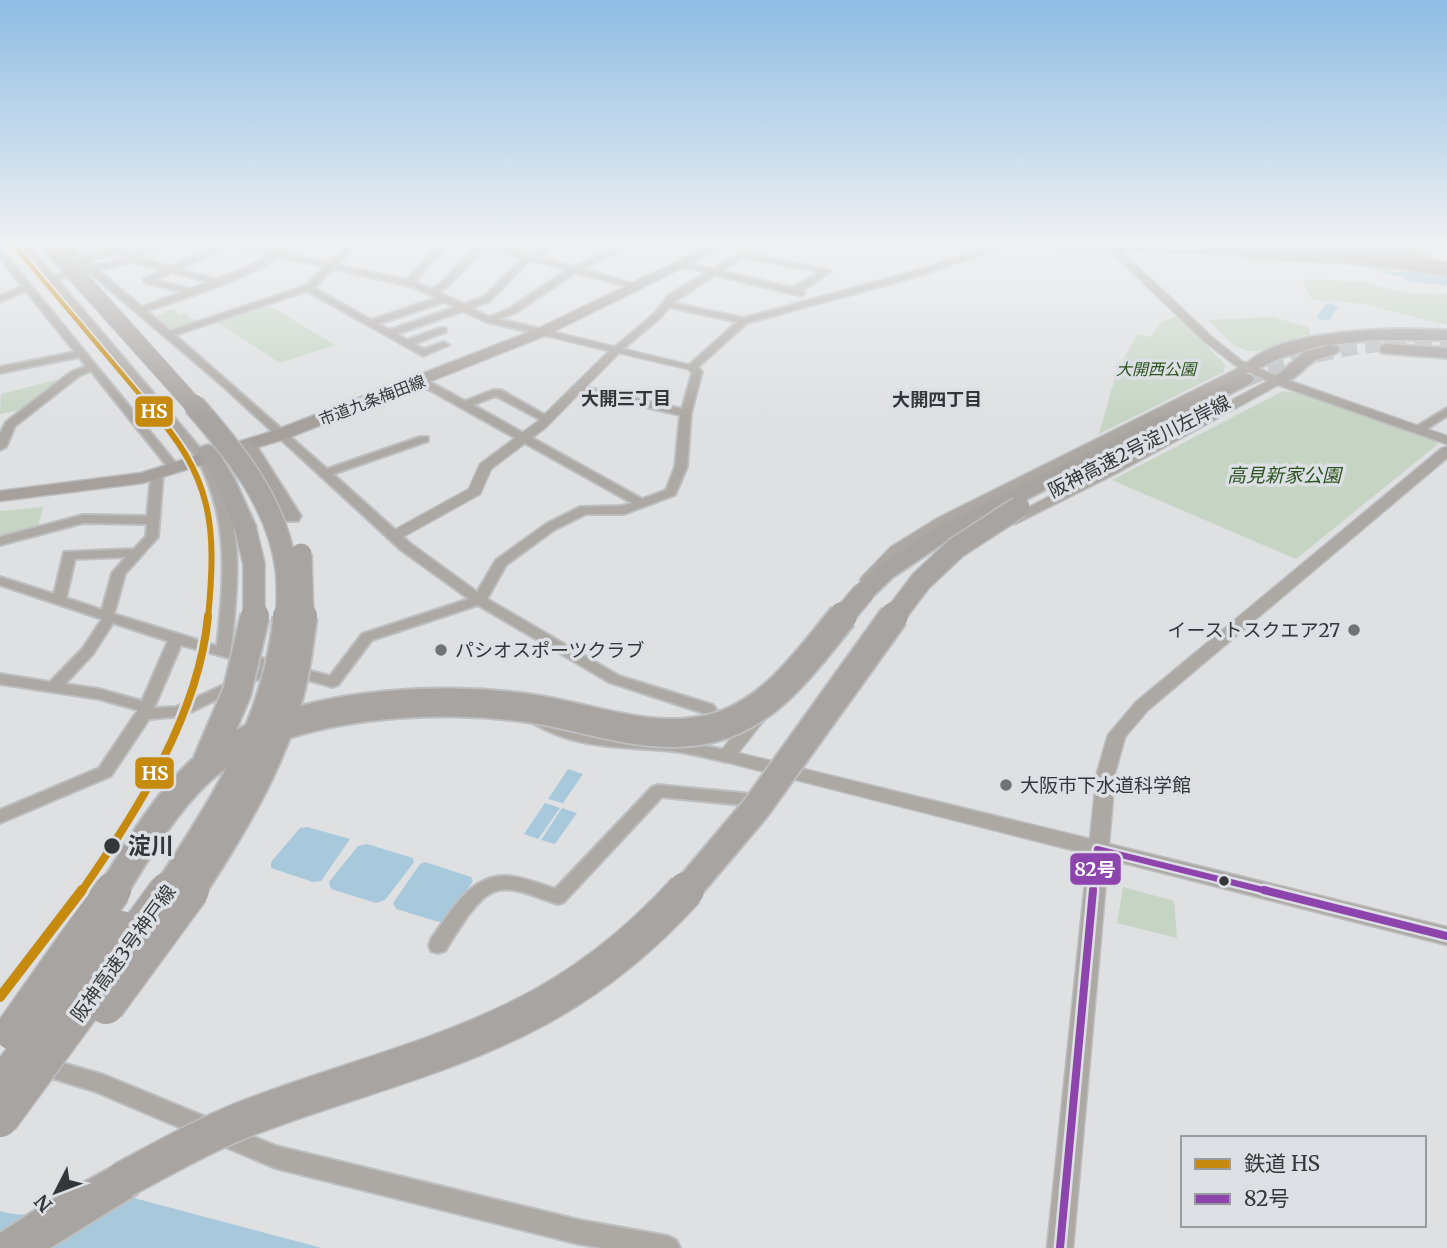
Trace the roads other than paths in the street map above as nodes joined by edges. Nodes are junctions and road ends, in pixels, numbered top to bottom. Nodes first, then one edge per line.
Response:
1 (40, 301) edge
2 (72, 301) edge
3 (87, 301) edge
4 (100, 301) edge
5 (129, 301) edge
6 (166, 301) edge
7 (268, 301) edge
8 (331, 301) edge
9 (437, 301) edge
10 (448, 301) edge
11 (480, 301) edge
12 (527, 301) edge
13 (601, 301) edge
14 (668, 301) edge
15 (817, 301) edge
16 (1171, 301) edge
17 (666, 304) junction
18 (461, 309) junction
19 (140, 311) junction
20 (489, 320) junction
21 (744, 321) junction
22 (370, 323) junction
23 (443, 330) dead end
24 (537, 332) junction
25 (169, 334) junction
26 (388, 334) junction
27 (1447, 335) edge
28 (406, 344) junction
29 (444, 345) dead end
30 (615, 351) junction
31 (82, 353) junction
32 (1447, 353) edge
33 (93, 367) junction
34 (692, 368) junction
35 (0, 370) edge
36 (1262, 376) junction
37 (421, 381) junction
38 (578, 388) junction
39 (464, 405) junction
40 (1447, 411) edge
41 (686, 413) junction
42 (547, 419) junction
43 (1421, 428) junction
44 (279, 431) junction
45 (1447, 434) edge
46 (524, 438) junction
47 (424, 439) dead end
48 (1447, 440) edge
49 (0, 447) edge
50 (1447, 452) edge
51 (206, 456) junction
52 (256, 459) junction
53 (167, 469) junction
54 (326, 473) junction
55 (0, 489) edge
56 (0, 496) edge
57 (1012, 503) junction
58 (643, 504) junction
59 (153, 520) junction
60 (394, 536) junction
61 (0, 541) edge
62 (135, 553) junction
63 (0, 582) edge
64 (59, 600) junction
65 (479, 600) junction
66 (108, 616) junction
67 (176, 639) junction
68 (224, 652) junction
69 (272, 666) junction
70 (0, 679) edge
71 (333, 682) junction
72 (55, 687) junction
73 (708, 709) dead end
74 (145, 710) junction
75 (726, 755) junction
76 (778, 768) junction
77 (0, 817) edge
78 (1097, 849) junction
79 (1447, 936) edge
80 (438, 945) dead end
81 (0, 1048) edge
82 (0, 1055) edge
83 (0, 1073) edge
84 (0, 1087) edge
85 (0, 1119) edge
86 (0, 1132) edge
87 (14, 1248) edge
88 (668, 1248) edge
89 (1060, 1248) edge

1 - 31 street
2 - 51 street
3 - 84 highway, 阪神高速3号神戸線, bridge
4 - 85 highway, 阪神高速3号神戸線, bridge
5 - 19 street
6 - 19 street
7 - 25 street
8 - 22 street
9 - 22 street
10 - 18 street
11 - 18 street
12 - 20 street
13 - 24 main road, 市道九条梅田線
14 - 17 street
15 - 21 street
16 - 36 street
17 - 21 street
17 - 30 street
18 - 20 street
18 - 26 street
19 - 25 street
20 - 24 street
21 - 34 street
22 - 26 street
23 - 28 street
24 - 30 street
24 - 37 main road, 市道九条梅田線
24 - 44 main road, 市道九条梅田線
25 - 44 street
26 - 28 street
27 - 36 highway
28 - 29 street
30 - 34 street
30 - 38 street
31 - 33 street
31 - 35 street
32 - 36 highway
33 - 49 street
33 - 53 street
34 - 41 street
36 - 43 street
36 - 57 highway, 阪神高速2号淀川左岸線
36 - 75 street
36 - 76 street
37 - 39 street
37 - 44 main road, 市道九条梅田線
38 - 41 street
38 - 42 street
39 - 42 street
39 - 46 street
40 - 43 street
41 - 58 street
42 - 46 street
43 - 45 street
43 - 48 street
44 - 51 main road, 市道九条梅田線
44 - 52 main road, 市道九条梅田線
44 - 54 street
46 - 58 street
46 - 60 street
47 - 54 street
50 - 78 street
51 - 52 main road, 市道九条梅田線
51 - 53 main road, 市道九条梅田線
51 - 68 street
51 - 83 highway, bridge
52 - 86 highway, bridge
53 - 55 main road, 市道九条梅田線
53 - 56 main road, 市道九条梅田線
53 - 59 street
54 - 60 street
57 - 81 highway, bridge
57 - 87 highway, bridge
58 - 65 street
59 - 61 street
59 - 62 street
60 - 65 street
62 - 64 street
62 - 66 street
63 - 64 street
64 - 66 street
65 - 71 street
65 - 73 street
66 - 67 street
66 - 72 street
67 - 68 street
67 - 74 street
68 - 69 street
69 - 71 street
69 - 74 street
70 - 72 street
71 - 75 street
72 - 74 street
74 - 77 street
75 - 76 street
76 - 78 street
76 - 80 street
78 - 79 street
78 - 89 street
82 - 88 street

